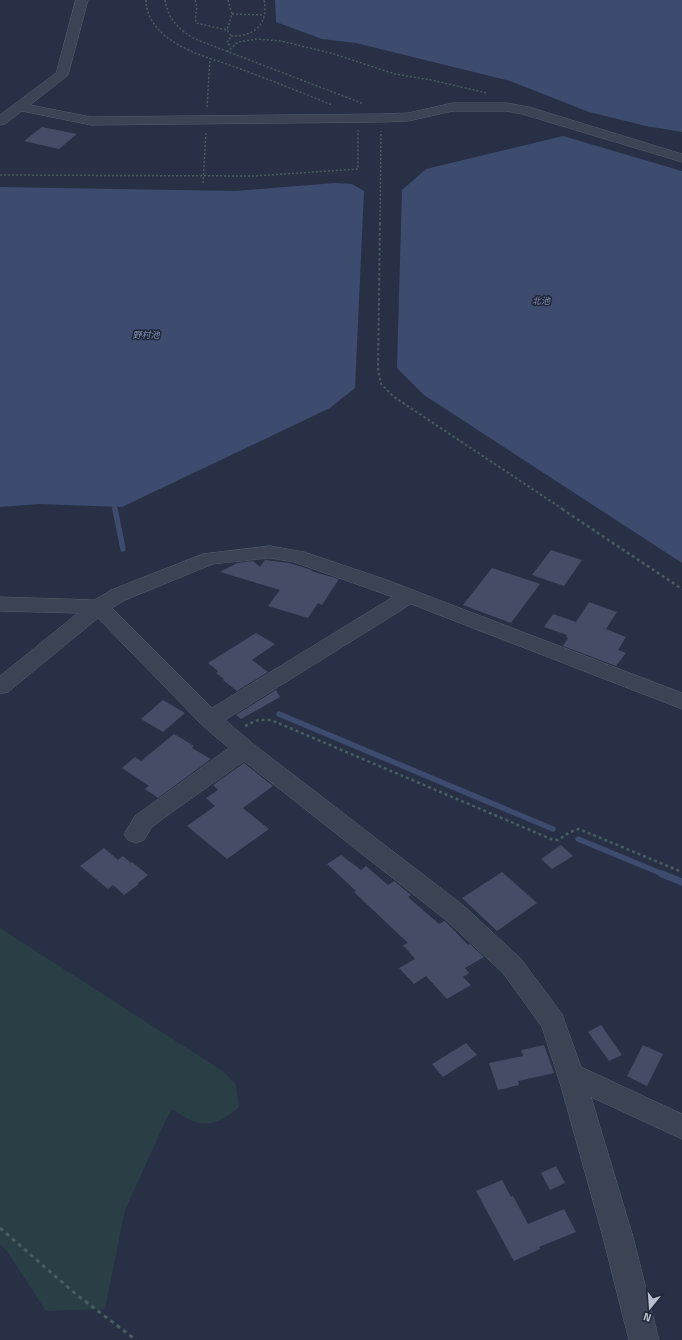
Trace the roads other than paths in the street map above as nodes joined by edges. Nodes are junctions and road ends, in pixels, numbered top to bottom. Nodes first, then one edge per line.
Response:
1 (82, 0) edge
2 (20, 107) junction
3 (0, 121) edge
4 (682, 158) edge
5 (410, 596) junction
6 (0, 604) edge
7 (99, 607) junction
8 (0, 687) edge
9 (682, 701) edge
10 (210, 719) junction
11 (237, 742) junction
12 (136, 834) dead end
13 (571, 1075) junction
14 (682, 1127) edge
15 (644, 1340) edge

1 - 2 street
2 - 3 street
2 - 4 street
5 - 7 street
5 - 9 street
5 - 10 street
6 - 7 street
7 - 8 street
7 - 10 street
10 - 11 street
11 - 12 street
11 - 13 street
13 - 14 street
13 - 15 street

